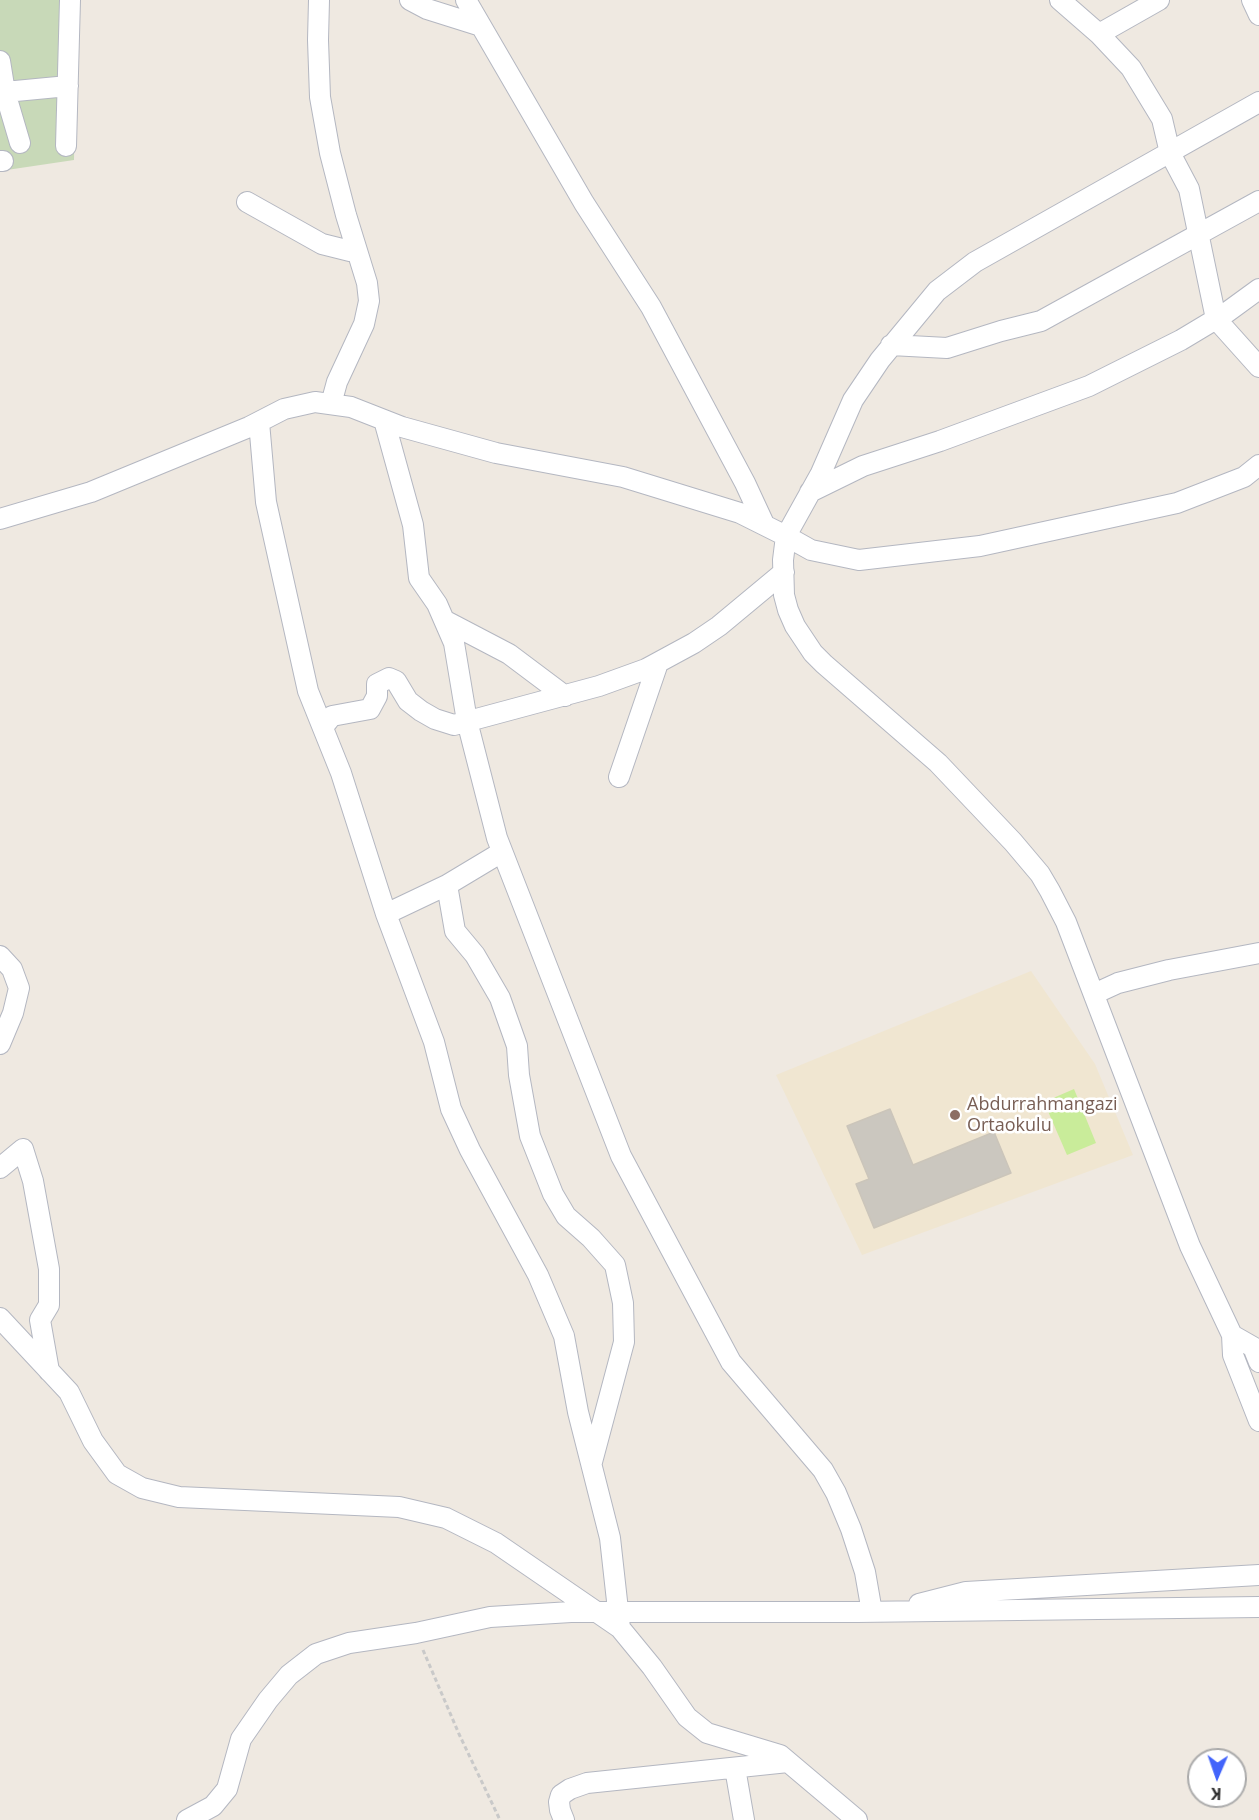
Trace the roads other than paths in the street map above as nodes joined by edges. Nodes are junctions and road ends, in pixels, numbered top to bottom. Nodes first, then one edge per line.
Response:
1 (70, 0) edge
2 (319, 0) edge
3 (410, 0) edge
4 (466, 0) edge
5 (1060, 0) edge
6 (1159, 0) edge
7 (481, 26) junction
8 (1099, 34) junction
9 (0, 61) edge
10 (68, 86) junction
11 (3, 92) edge
12 (1259, 102) edge
13 (20, 143) dead end
14 (66, 146) dead end
15 (1170, 153) junction
16 (1259, 201) edge
17 (247, 202) dead end
18 (1199, 235) junction
19 (357, 252) junction
20 (1259, 289) edge
21 (1216, 318) junction
22 (891, 345) junction
23 (1259, 367) edge
24 (331, 404) junction
25 (384, 420) junction
26 (259, 422) junction
27 (1259, 465) edge
28 (810, 492) junction
29 (0, 519) edge
30 (764, 525) junction
31 (786, 536) junction
32 (784, 572) junction
33 (444, 620) junction
34 (658, 663) junction
35 (565, 696) junction
36 (467, 722) junction
37 (323, 727) junction
38 (619, 777) dead end
39 (502, 852) junction
40 (447, 885) junction
41 (386, 914) junction
42 (1259, 953) edge
43 (0, 956) edge
44 (1094, 994) junction
45 (0, 1044) edge
46 (0, 1168) edge
47 (0, 1318) edge
48 (1232, 1335) junction
49 (1259, 1362) edge
50 (49, 1371) junction
51 (1259, 1421) edge
52 (592, 1465) junction
53 (1256, 1571) edge
54 (1259, 1606) edge
55 (597, 1612) junction
56 (879, 1612) junction
57 (619, 1620) junction
58 (788, 1762) junction
59 (735, 1768) junction
60 (187, 1820) edge
61 (564, 1820) edge
62 (744, 1820) edge
63 (857, 1820) edge

1 - 10 street
2 - 19 street
3 - 7 street
4 - 7 street
5 - 8 street
6 - 8 street
7 - 30 street
8 - 15 street
9 - 11 street
10 - 11 street
10 - 14 street
11 - 13 street
12 - 15 street
15 - 18 street
15 - 22 street
16 - 18 street
17 - 19 street
18 - 21 street
18 - 22 street
19 - 24 street
20 - 21 street
21 - 23 street
21 - 28 street
22 - 28 street
24 - 25 street
24 - 26 street
25 - 30 street
25 - 33 street
26 - 29 street
26 - 37 street
27 - 31 street
28 - 31 street
30 - 31 street
31 - 32 street
32 - 34 street
32 - 44 street
33 - 35 street
33 - 36 street
34 - 35 street
34 - 38 street
35 - 36 street
36 - 37 street
36 - 39 street
37 - 41 street
39 - 40 street
39 - 56 street
40 - 41 street
40 - 52 street
41 - 52 street
42 - 44 street
43 - 45 street
44 - 48 street
46 - 50 street
47 - 50 street
48 - 49 street
48 - 51 street
50 - 55 street
52 - 57 street
53 - 56 street
54 - 56 street
55 - 57 street
55 - 60 street
56 - 57 street
57 - 58 street
58 - 59 street
58 - 63 street
59 - 61 street
59 - 62 street

